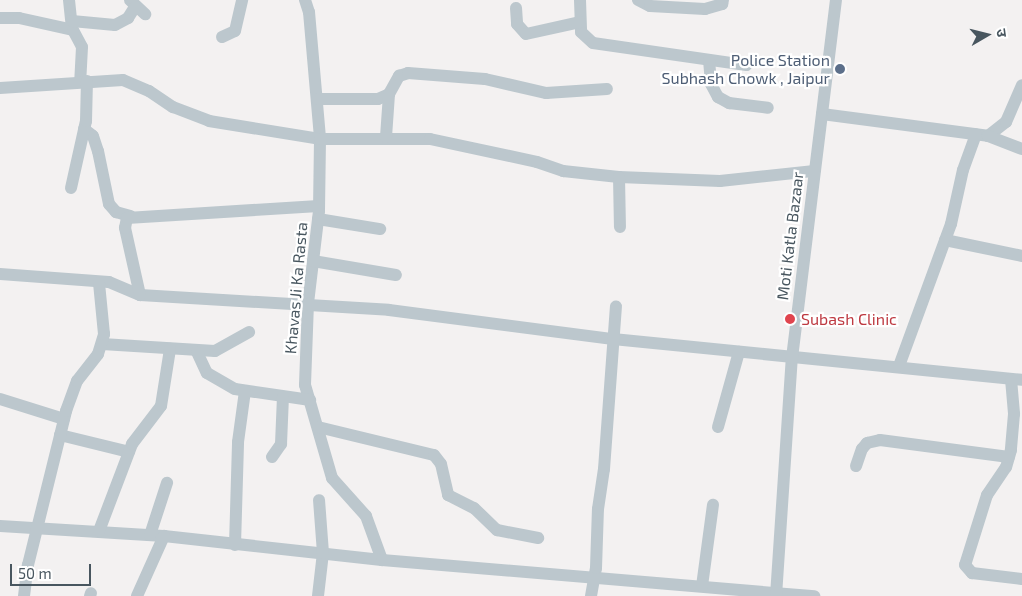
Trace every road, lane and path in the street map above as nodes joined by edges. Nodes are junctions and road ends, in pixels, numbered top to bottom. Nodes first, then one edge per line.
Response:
1 (69, 0) edge
2 (242, 0) edge
3 (305, 0) edge
4 (580, 0) edge
5 (638, 0) edge
6 (723, 0) edge
7 (836, 0) edge
8 (137, 7) edge
9 (516, 8) dead end
10 (0, 18) edge
11 (580, 22) junction
12 (72, 25) junction
13 (222, 37) dead end
14 (709, 60) junction
15 (746, 65) dead end
16 (84, 81) junction
17 (1022, 85) edge
18 (0, 88) edge
19 (606, 88) dead end
20 (389, 94) junction
21 (316, 99) junction
22 (768, 108) dead end
23 (822, 114) junction
24 (84, 128) junction
25 (982, 135) junction
26 (386, 137) junction
27 (320, 139) junction
28 (1022, 149) edge
29 (814, 171) junction
30 (619, 177) junction
31 (71, 188) dead end
32 (319, 206) junction
33 (130, 216) junction
34 (318, 219) junction
35 (620, 227) dead end
36 (380, 229) dead end
37 (945, 240) junction
38 (1022, 256) edge
39 (313, 261) junction
40 (0, 274) edge
41 (396, 275) dead end
42 (99, 283) junction
43 (140, 295) junction
44 (308, 303) junction
45 (616, 306) dead end
46 (249, 332) dead end
47 (613, 339) junction
48 (102, 344) junction
49 (170, 349) junction
50 (197, 352) junction
51 (739, 352) junction
52 (792, 358) junction
53 (899, 366) junction
54 (1016, 380) edge
55 (245, 391) junction
56 (283, 397) junction
57 (0, 399) edge
58 (310, 400) junction
59 (64, 419) junction
60 (318, 427) junction
61 (718, 427) dead end
62 (1017, 431) edge
63 (60, 435) junction
64 (129, 452) junction
65 (272, 457) dead end
66 (1009, 457) junction
67 (856, 466) dead end
68 (167, 483) dead end
69 (319, 500) dead end
70 (713, 505) dead end
71 (0, 526) edge
72 (38, 529) junction
73 (99, 532) junction
74 (150, 535) junction
75 (164, 536) junction
76 (538, 538) dead end
77 (235, 545) junction
78 (323, 553) junction
79 (382, 560) junction
80 (595, 577) junction
81 (1022, 579) edge
82 (702, 586) junction
83 (777, 594) edge
84 (24, 596) edge
85 (137, 596) edge
86 (318, 596) edge
87 (591, 596) edge
88 (815, 596) edge

1 - 12 street
2 - 13 street
3 - 21 street, Khavas Ji Ka Rasta
4 - 11 street
5 - 6 street
7 - 23 street, Moti Katla Bazaar
8 - 12 street
9 - 11 street
10 - 12 street
11 - 14 street
12 - 16 street
14 - 15 street
14 - 22 street
16 - 18 street
16 - 24 street
16 - 27 street
17 - 25 street
19 - 20 street
20 - 21 street
20 - 26 street
21 - 27 street, Khavas Ji Ka Rasta
23 - 25 street
23 - 29 street, Moti Katla Bazaar
24 - 31 street
24 - 33 street
25 - 28 street
25 - 37 street
26 - 27 street
26 - 30 street
27 - 32 street, Khavas Ji Ka Rasta
29 - 30 street
29 - 52 street, Moti Katla Bazaar
30 - 35 street
32 - 33 street
32 - 34 street, Khavas Ji Ka Rasta
33 - 43 street
34 - 36 street
34 - 39 street, Khavas Ji Ka Rasta
37 - 38 street
37 - 53 street
39 - 41 street
39 - 44 street, Khavas Ji Ka Rasta
40 - 42 street
42 - 43 street
42 - 48 street
43 - 44 street
44 - 47 street
44 - 58 street, Khavas Ji Ka Rasta
45 - 47 street
46 - 50 street
47 - 51 street
47 - 80 street
48 - 49 street
48 - 59 street
49 - 50 street
49 - 64 street
50 - 55 street
51 - 52 street
51 - 61 street
52 - 53 street
52 - 83 street, Moti Katla Bazaar
53 - 54 street
54 - 62 street
55 - 56 street
55 - 77 street
56 - 58 street
56 - 65 street
57 - 59 street
58 - 60 street, Khavas Ji Ka Rasta
59 - 63 street
60 - 76 street
60 - 79 street, Khavas Ji Ka Rasta
62 - 66 street
63 - 64 street
63 - 72 street
64 - 73 street
66 - 67 street
66 - 81 street
68 - 74 street
69 - 78 street
70 - 82 street
71 - 72 street
72 - 73 street
72 - 84 street
73 - 74 street
74 - 75 street
75 - 77 street
75 - 85 street
77 - 78 street
78 - 79 street
78 - 86 street
79 - 80 street
80 - 82 street
80 - 87 street
82 - 83 street
83 - 88 street

